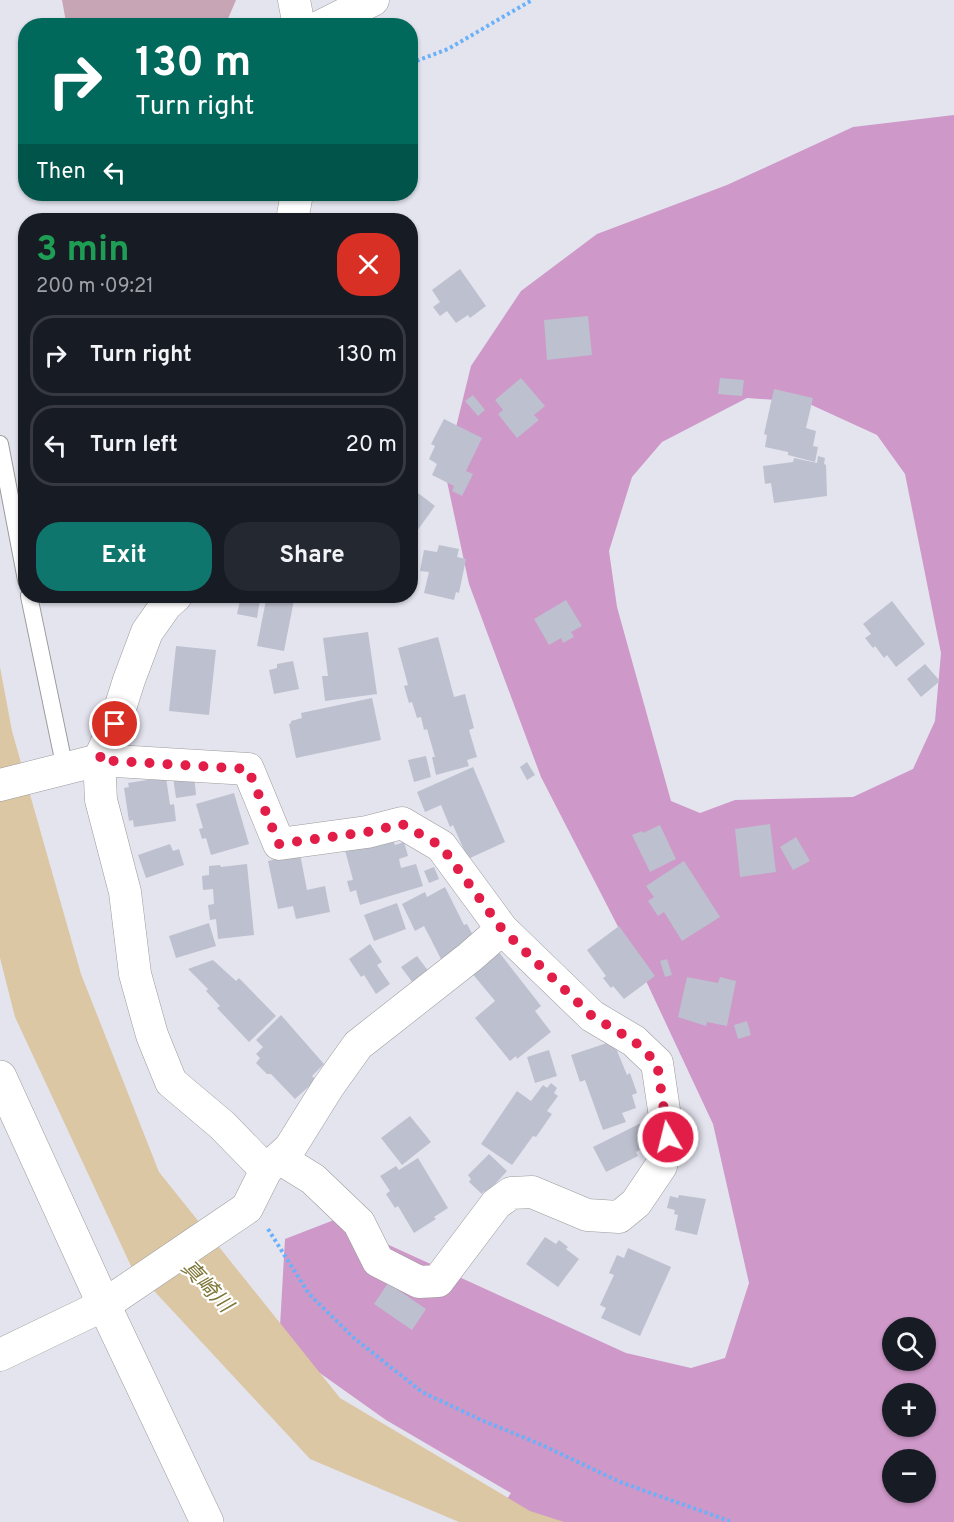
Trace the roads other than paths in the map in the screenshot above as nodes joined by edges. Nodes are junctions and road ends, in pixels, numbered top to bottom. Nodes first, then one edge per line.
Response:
1 (294, 0) edge
2 (373, 0) edge
3 (297, 18) edge
4 (337, 18) edge
5 (0, 444) edge
6 (18, 538) edge
7 (30, 603) edge
8 (168, 603) edge
9 (99, 760) junction
10 (51, 772) junction
11 (0, 785) edge
12 (502, 929) junction
13 (0, 1077) edge
14 (272, 1164) junction
15 (104, 1305) junction
16 (0, 1354) edge
17 (207, 1522) edge

1 - 3 street
2 - 4 street
5 - 6 lane
7 - 10 lane
8 - 9 street
9 - 10 street
9 - 12 street
9 - 14 street
10 - 11 street
12 - 14 street
12 - 14 street
13 - 15 street
14 - 15 street
15 - 16 street
15 - 17 street

